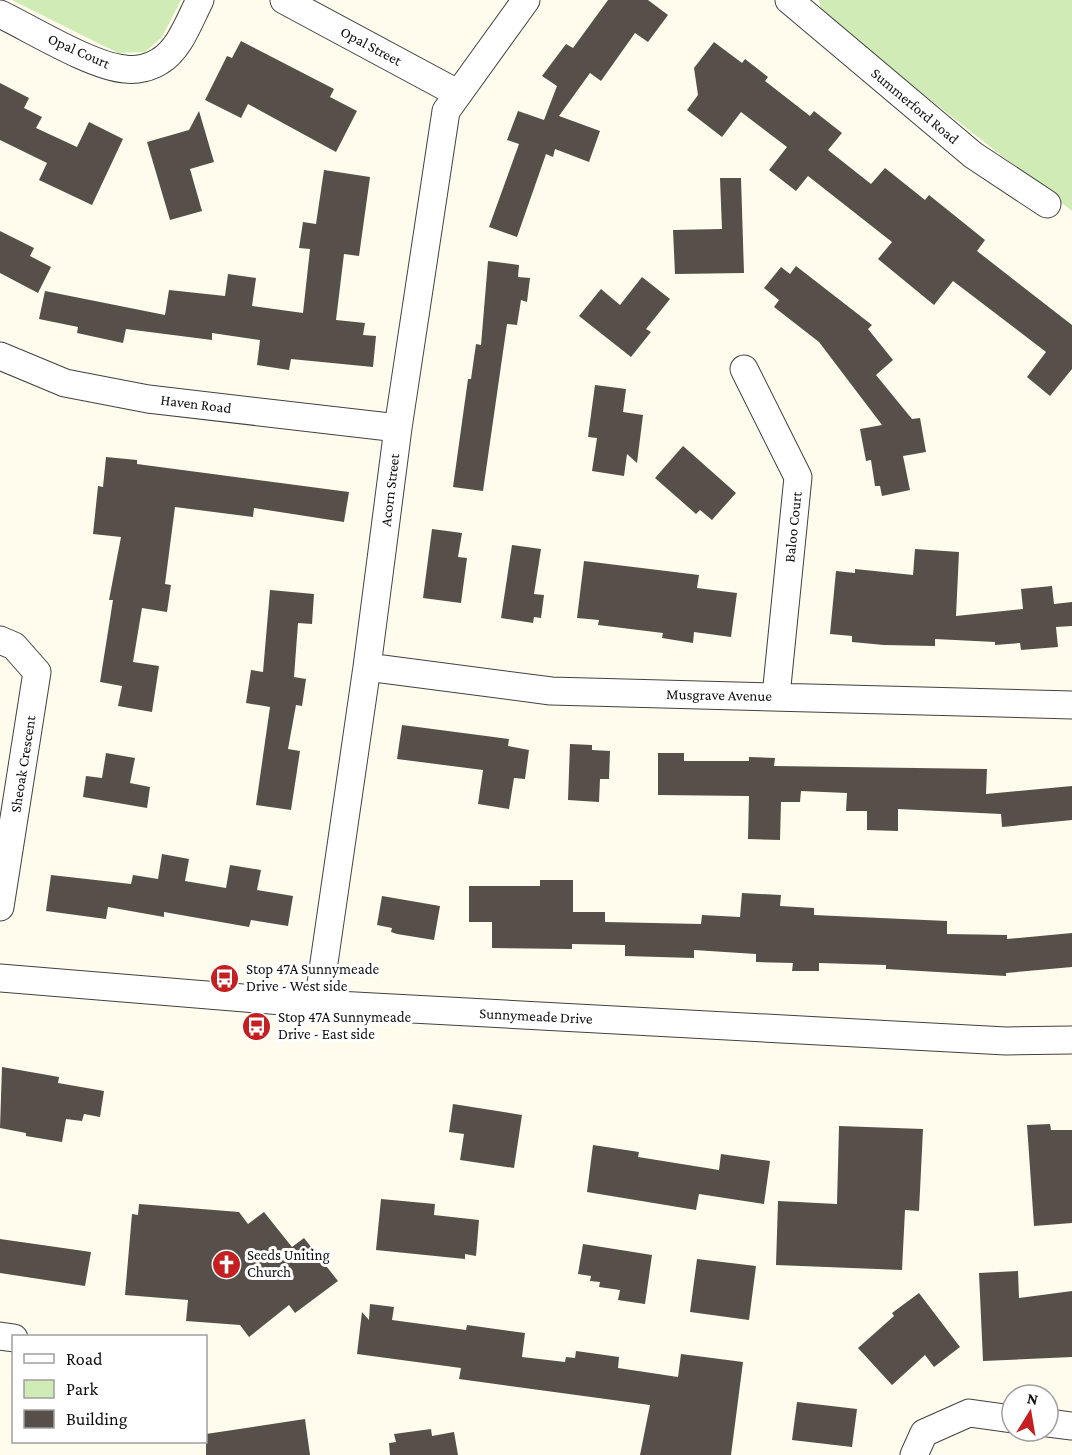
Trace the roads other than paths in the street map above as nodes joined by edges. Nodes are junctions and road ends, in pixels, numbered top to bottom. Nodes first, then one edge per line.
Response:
1 (200, 0) edge
2 (284, 0) edge
3 (526, 0) edge
4 (789, 0) edge
5 (0, 14) edge
6 (457, 93) junction
7 (1047, 204) dead end
8 (0, 356) edge
9 (744, 369) dead end
10 (398, 428) junction
11 (0, 640) edge
12 (367, 667) junction
13 (776, 696) junction
14 (1072, 705) edge
15 (0, 907) edge
16 (0, 978) edge
17 (318, 1004) junction
18 (1072, 1040) edge
19 (1000, 1417) edge
20 (914, 1455) edge

1 - 5 street, Opal Court
2 - 6 street, Opal Street
3 - 6 street, Acorn Street
4 - 7 street, Summerford Road
6 - 10 street, Acorn Street
8 - 10 street, Haven Road
9 - 13 street, Baloo Court
10 - 12 street, Acorn Street
11 - 15 street, Sheoak Crescent
12 - 13 street, Musgrave Avenue
12 - 17 street, Acorn Street
13 - 14 street, Musgrave Avenue
16 - 17 street, Sunnymeade Drive
17 - 18 street, Sunnymeade Drive
19 - 20 street

